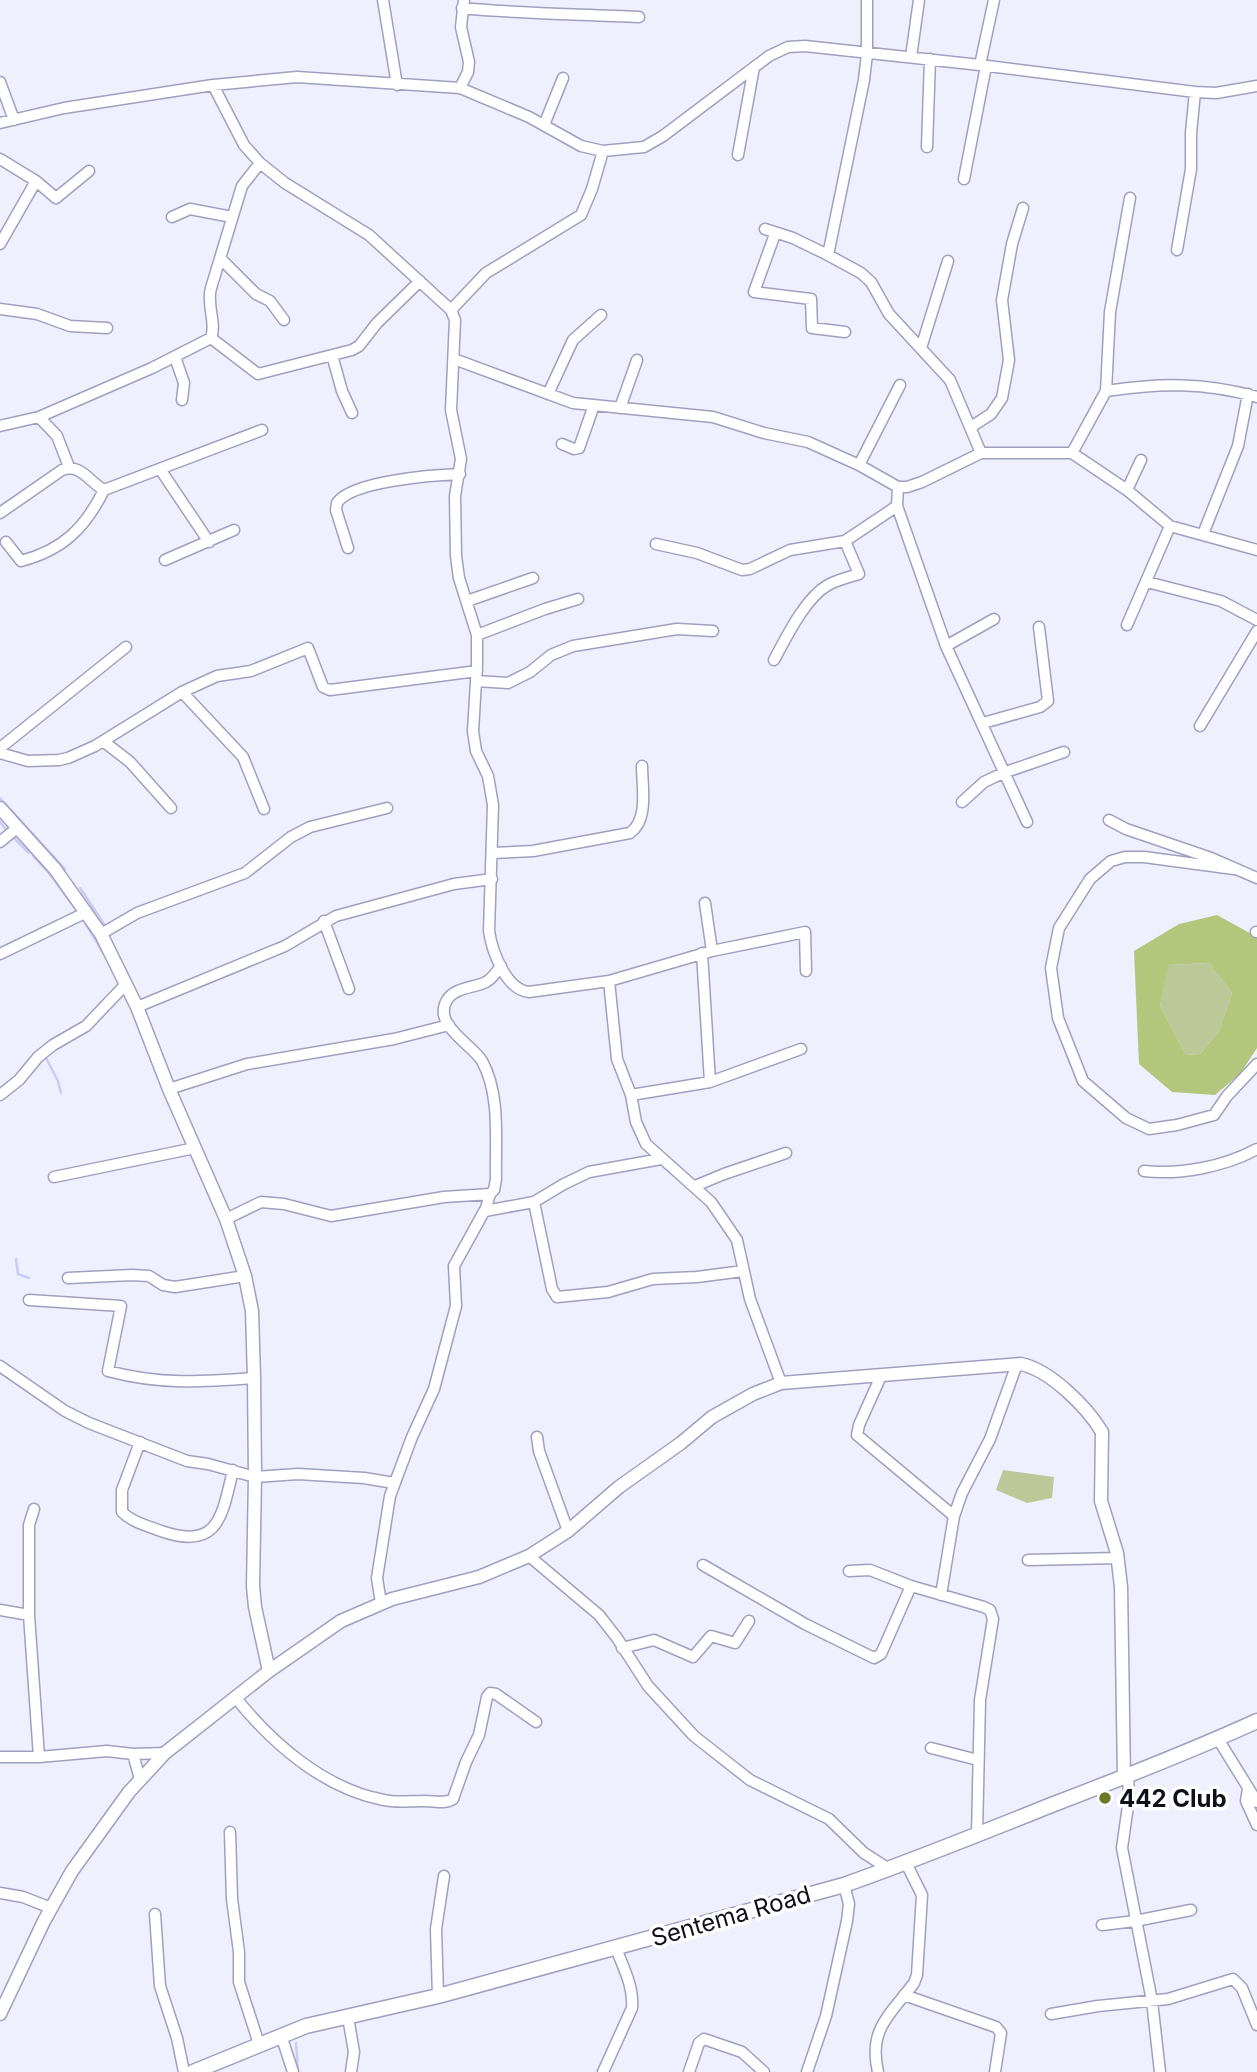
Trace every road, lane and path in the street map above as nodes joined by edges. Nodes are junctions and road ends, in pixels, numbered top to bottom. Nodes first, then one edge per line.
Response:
1 (383, 0) edge
2 (867, 0) edge
3 (919, 0) edge
4 (994, 0) edge
5 (463, 4) edge
6 (639, 17) dead end
7 (867, 54) junction
8 (911, 57) junction
9 (930, 59) junction
10 (983, 65) junction
11 (754, 67) junction
12 (563, 78) dead end
13 (0, 82) edge
14 (213, 85) junction
15 (397, 85) junction
16 (1257, 86) edge
17 (460, 88) junction
18 (1195, 92) junction
19 (14, 120) junction
20 (0, 123) edge
21 (544, 125) junction
22 (927, 147) dead end
23 (603, 151) junction
24 (738, 155) dead end
25 (0, 159) edge
26 (260, 163) junction
27 (89, 171) dead end
28 (964, 179) dead end
29 (36, 181) junction
30 (1130, 198) dead end
31 (1023, 208) dead end
32 (172, 217) dead end
33 (232, 217) junction
34 (0, 244) edge
35 (1177, 250) dead end
36 (828, 254) junction
37 (221, 259) junction
38 (948, 261) dead end
39 (420, 281) junction
40 (0, 309) edge
41 (451, 310) junction
42 (601, 315) dead end
43 (284, 320) dead end
44 (107, 328) dead end
45 (845, 332) dead end
46 (211, 338) junction
47 (921, 348) junction
48 (332, 355) junction
49 (175, 357) junction
50 (454, 359) junction
51 (637, 360) dead end
52 (900, 385) dead end
53 (1106, 391) junction
54 (548, 394) junction
55 (1253, 395) edge
56 (182, 400) dead end
57 (594, 405) junction
58 (620, 408) junction
59 (352, 413) dead end
60 (39, 417) junction
61 (0, 426) edge
62 (971, 427) junction
63 (262, 430) dead end
64 (562, 444) dead end
65 (981, 453) junction
66 (1072, 453) junction
67 (1141, 460) dead end
68 (859, 465) junction
69 (69, 467) junction
70 (160, 469) junction
71 (460, 474) junction
72 (898, 487) junction
73 (104, 490) junction
74 (1127, 490) junction
75 (897, 506) junction
76 (0, 513) edge
77 (1170, 526) junction
78 (234, 530) dead end
79 (1203, 534) junction
80 (845, 541) junction
81 (6, 542) dead end
82 (209, 542) junction
83 (656, 544) dead end
84 (348, 548) dead end
85 (1257, 550) edge
86 (165, 560) dead end
87 (533, 578) dead end
88 (1147, 582) junction
89 (578, 599) dead end
90 (467, 601) junction
91 (994, 619) dead end
92 (1257, 620) edge
93 (1127, 625) dead end
94 (1039, 627) dead end
95 (713, 631) dead end
96 (1257, 631) edge
97 (477, 635) junction
98 (946, 646) junction
99 (126, 647) dead end
100 (774, 660) dead end
101 (476, 676) junction
102 (182, 692) junction
103 (983, 723) junction
104 (1200, 726) dead end
105 (103, 741) junction
106 (0, 751) edge
107 (1064, 752) dead end
108 (642, 766) dead end
109 (1003, 773) junction
110 (962, 802) dead end
111 (0, 808) edge
112 (172, 808) dead end
113 (387, 808) dead end
114 (264, 809) dead end
115 (1109, 820) dead end
116 (1027, 822) dead end
117 (17, 828) junction
118 (0, 842) edge
119 (493, 853) junction
120 (1234, 869) junction
121 (1257, 878) edge
122 (492, 879) junction
123 (705, 903) dead end
124 (87, 912) junction
125 (324, 921) junction
126 (101, 934) junction
127 (707, 952) junction
128 (0, 954) edge
129 (501, 966) junction
130 (806, 971) dead end
131 (608, 981) junction
132 (126, 984) junction
133 (349, 989) dead end
134 (137, 1007) junction
135 (449, 1025) junction
136 (801, 1049) dead end
137 (1257, 1064) edge
138 (710, 1082) junction
139 (169, 1089) junction
140 (0, 1095) edge
141 (631, 1095) junction
142 (195, 1148) junction
143 (1257, 1149) edge
144 (786, 1153) dead end
145 (661, 1159) junction
146 (1144, 1171) dead end
147 (54, 1177) dead end
148 (695, 1186) junction
149 (490, 1194) junction
150 (534, 1202) junction
151 (485, 1211) junction
152 (226, 1219) junction
153 (743, 1271) junction
154 (245, 1276) junction
155 (68, 1278) dead end
156 (29, 1300) dead end
157 (1017, 1364) junction
158 (0, 1366) edge
159 (881, 1376) junction
160 (254, 1378) junction
161 (781, 1383) junction
162 (537, 1437) dead end
163 (140, 1442) junction
164 (233, 1471) junction
165 (255, 1477) junction
166 (394, 1483) junction
167 (34, 1509) dead end
168 (954, 1516) junction
169 (568, 1531) junction
170 (529, 1556) junction
171 (1118, 1558) junction
172 (1028, 1560) dead end
173 (703, 1565) dead end
174 (849, 1572) dead end
175 (911, 1586) junction
176 (941, 1595) junction
177 (381, 1603) junction
178 (0, 1610) edge
179 (29, 1615) junction
180 (749, 1621) dead end
181 (622, 1648) junction
182 (269, 1671) junction
183 (235, 1697) junction
184 (1257, 1721) edge
185 (536, 1722) dead end
186 (1218, 1739) junction
187 (930, 1748) dead end
188 (165, 1753) junction
189 (133, 1754) junction
190 (0, 1756) edge
191 (39, 1757) junction
192 (978, 1760) junction
193 (1126, 1776) junction
194 (140, 1779) junction
195 (1248, 1789) junction
196 (1257, 1802) edge
197 (1257, 1825) edge
198 (230, 1832) dead end
199 (977, 1835) junction
200 (906, 1863) junction
201 (889, 1869) junction
202 (444, 1876) dead end
203 (844, 1885) junction
204 (0, 1894) edge
205 (51, 1908) junction
206 (1191, 1910) dead end
207 (155, 1914) dead end
208 (1135, 1922) junction
209 (1102, 1925) dead end
210 (616, 1948) junction
211 (904, 1995) junction
212 (438, 1996) junction
213 (1152, 2001) junction
214 (0, 2014) edge
215 (1051, 2014) dead end
216 (348, 2017) junction
217 (1257, 2025) edge
218 (281, 2035) junction
219 (259, 2044) junction
220 (184, 2072) edge
221 (193, 2072) edge
222 (293, 2072) edge
223 (351, 2072) edge
224 (603, 2072) edge
225 (689, 2072) edge
226 (764, 2072) edge
227 (807, 2072) edge
228 (878, 2072) edge
229 (996, 2072) edge
230 (1160, 2072) edge

1 - 15 street
2 - 7 street
3 - 8 street
4 - 10 street
5 - 6 street
5 - 17 street
7 - 8 street
7 - 11 street
7 - 36 street
8 - 9 street
9 - 10 street
9 - 22 street
10 - 18 street
10 - 28 street
11 - 23 street
11 - 24 street
12 - 21 street
13 - 19 street
14 - 15 street
14 - 19 street
14 - 26 street
15 - 17 street
16 - 18 street
17 - 21 street
18 - 35 street
19 - 20 street
21 - 23 street
23 - 41 street
25 - 29 street
26 - 33 street
26 - 39 street
27 - 29 street
29 - 34 street
30 - 53 street
31 - 62 street
32 - 33 street
33 - 37 street
36 - 45 street
36 - 47 street
37 - 43 street
37 - 46 street
38 - 47 street
39 - 41 street
39 - 48 street
40 - 44 street
41 - 50 street
42 - 54 street
46 - 48 street
46 - 49 street
47 - 62 street
48 - 59 street
49 - 56 street
49 - 60 street
50 - 54 street
50 - 71 street
51 - 58 street
52 - 68 street
53 - 55 street
53 - 66 street
54 - 57 street
55 - 79 street
57 - 58 street
57 - 64 street
58 - 68 street
60 - 61 street
60 - 69 street
62 - 65 street
63 - 70 street
65 - 66 street
65 - 72 street
66 - 74 street
67 - 74 street
68 - 72 street
69 - 73 street
69 - 76 street
70 - 73 street
70 - 82 street
71 - 84 street
71 - 90 street
72 - 75 street
73 - 81 street
74 - 77 street
75 - 80 street
75 - 98 street
77 - 79 street
77 - 88 street
78 - 82 street
79 - 85 street
80 - 83 street
80 - 100 street
82 - 86 street
87 - 90 street
88 - 92 street
88 - 93 street
89 - 97 street
90 - 97 street
91 - 98 street
94 - 103 street
95 - 101 street
96 - 104 street
97 - 101 street
98 - 103 street
99 - 106 street
101 - 102 street
101 - 119 street
102 - 105 street
102 - 114 street
103 - 109 street
105 - 106 street
105 - 112 street
107 - 109 street
108 - 119 street
109 - 110 street
109 - 116 street
111 - 117 street
113 - 126 street
115 - 120 street
117 - 118 street
117 - 124 street
119 - 122 street
120 - 121 street
120 - 137 street
122 - 125 street
122 - 129 street
123 - 127 street
124 - 126 street
124 - 128 street
125 - 133 street
125 - 134 street
126 - 132 street
127 - 130 street
127 - 131 street
127 - 138 street
129 - 131 street
129 - 135 street
131 - 141 street
132 - 134 street
132 - 140 street
134 - 139 street
135 - 139 street
135 - 149 street
136 - 138 street
138 - 141 street
139 - 142 street
141 - 145 street
142 - 147 street
142 - 152 street
143 - 146 street
144 - 148 street
145 - 148 street
145 - 150 street
148 - 153 street
149 - 151 street
149 - 152 street
150 - 151 street
150 - 153 street
151 - 166 street
152 - 154 street
153 - 161 street
154 - 155 street
154 - 160 street
156 - 160 street
157 - 159 street
157 - 168 street
157 - 171 street
158 - 163 street
159 - 161 street
159 - 168 street
160 - 165 street
161 - 169 street
162 - 169 street
163 - 164 street
163 - 164 street
164 - 165 street
165 - 166 street
165 - 182 street
166 - 177 street
167 - 179 street
168 - 176 street
169 - 170 street
170 - 177 street
170 - 181 street
171 - 172 street
171 - 193 street
173 - 175 street
174 - 175 street
175 - 176 street
176 - 192 street
177 - 182 street
178 - 179 street
179 - 191 street
180 - 181 street
181 - 201 street
182 - 183 street
183 - 185 street
183 - 188 street
184 - 186 main road, Sentema Road
186 - 193 main road, Sentema Road
186 - 195 street
187 - 192 street
188 - 189 street
188 - 194 street
189 - 191 street
189 - 194 street
190 - 191 street
192 - 199 street
193 - 199 main road, Sentema Road
193 - 208 street
194 - 205 street
195 - 196 street
195 - 197 street
198 - 219 street
199 - 200 main road, Sentema Road
200 - 201 main road, Sentema Road
200 - 211 street
201 - 203 main road, Sentema Road
202 - 212 street
203 - 210 main road, Sentema Road
203 - 227 street
204 - 205 street
205 - 214 street
206 - 208 street
207 - 220 street
208 - 209 street
208 - 213 street
210 - 212 main road, Sentema Road
210 - 224 street
211 - 228 street
211 - 229 street
212 - 216 main road, Sentema Road
213 - 215 street
213 - 217 street
213 - 230 street
216 - 218 main road, Sentema Road
216 - 223 street
218 - 219 main road, Sentema Road
218 - 222 street
219 - 221 main road, Sentema Road
225 - 226 street

